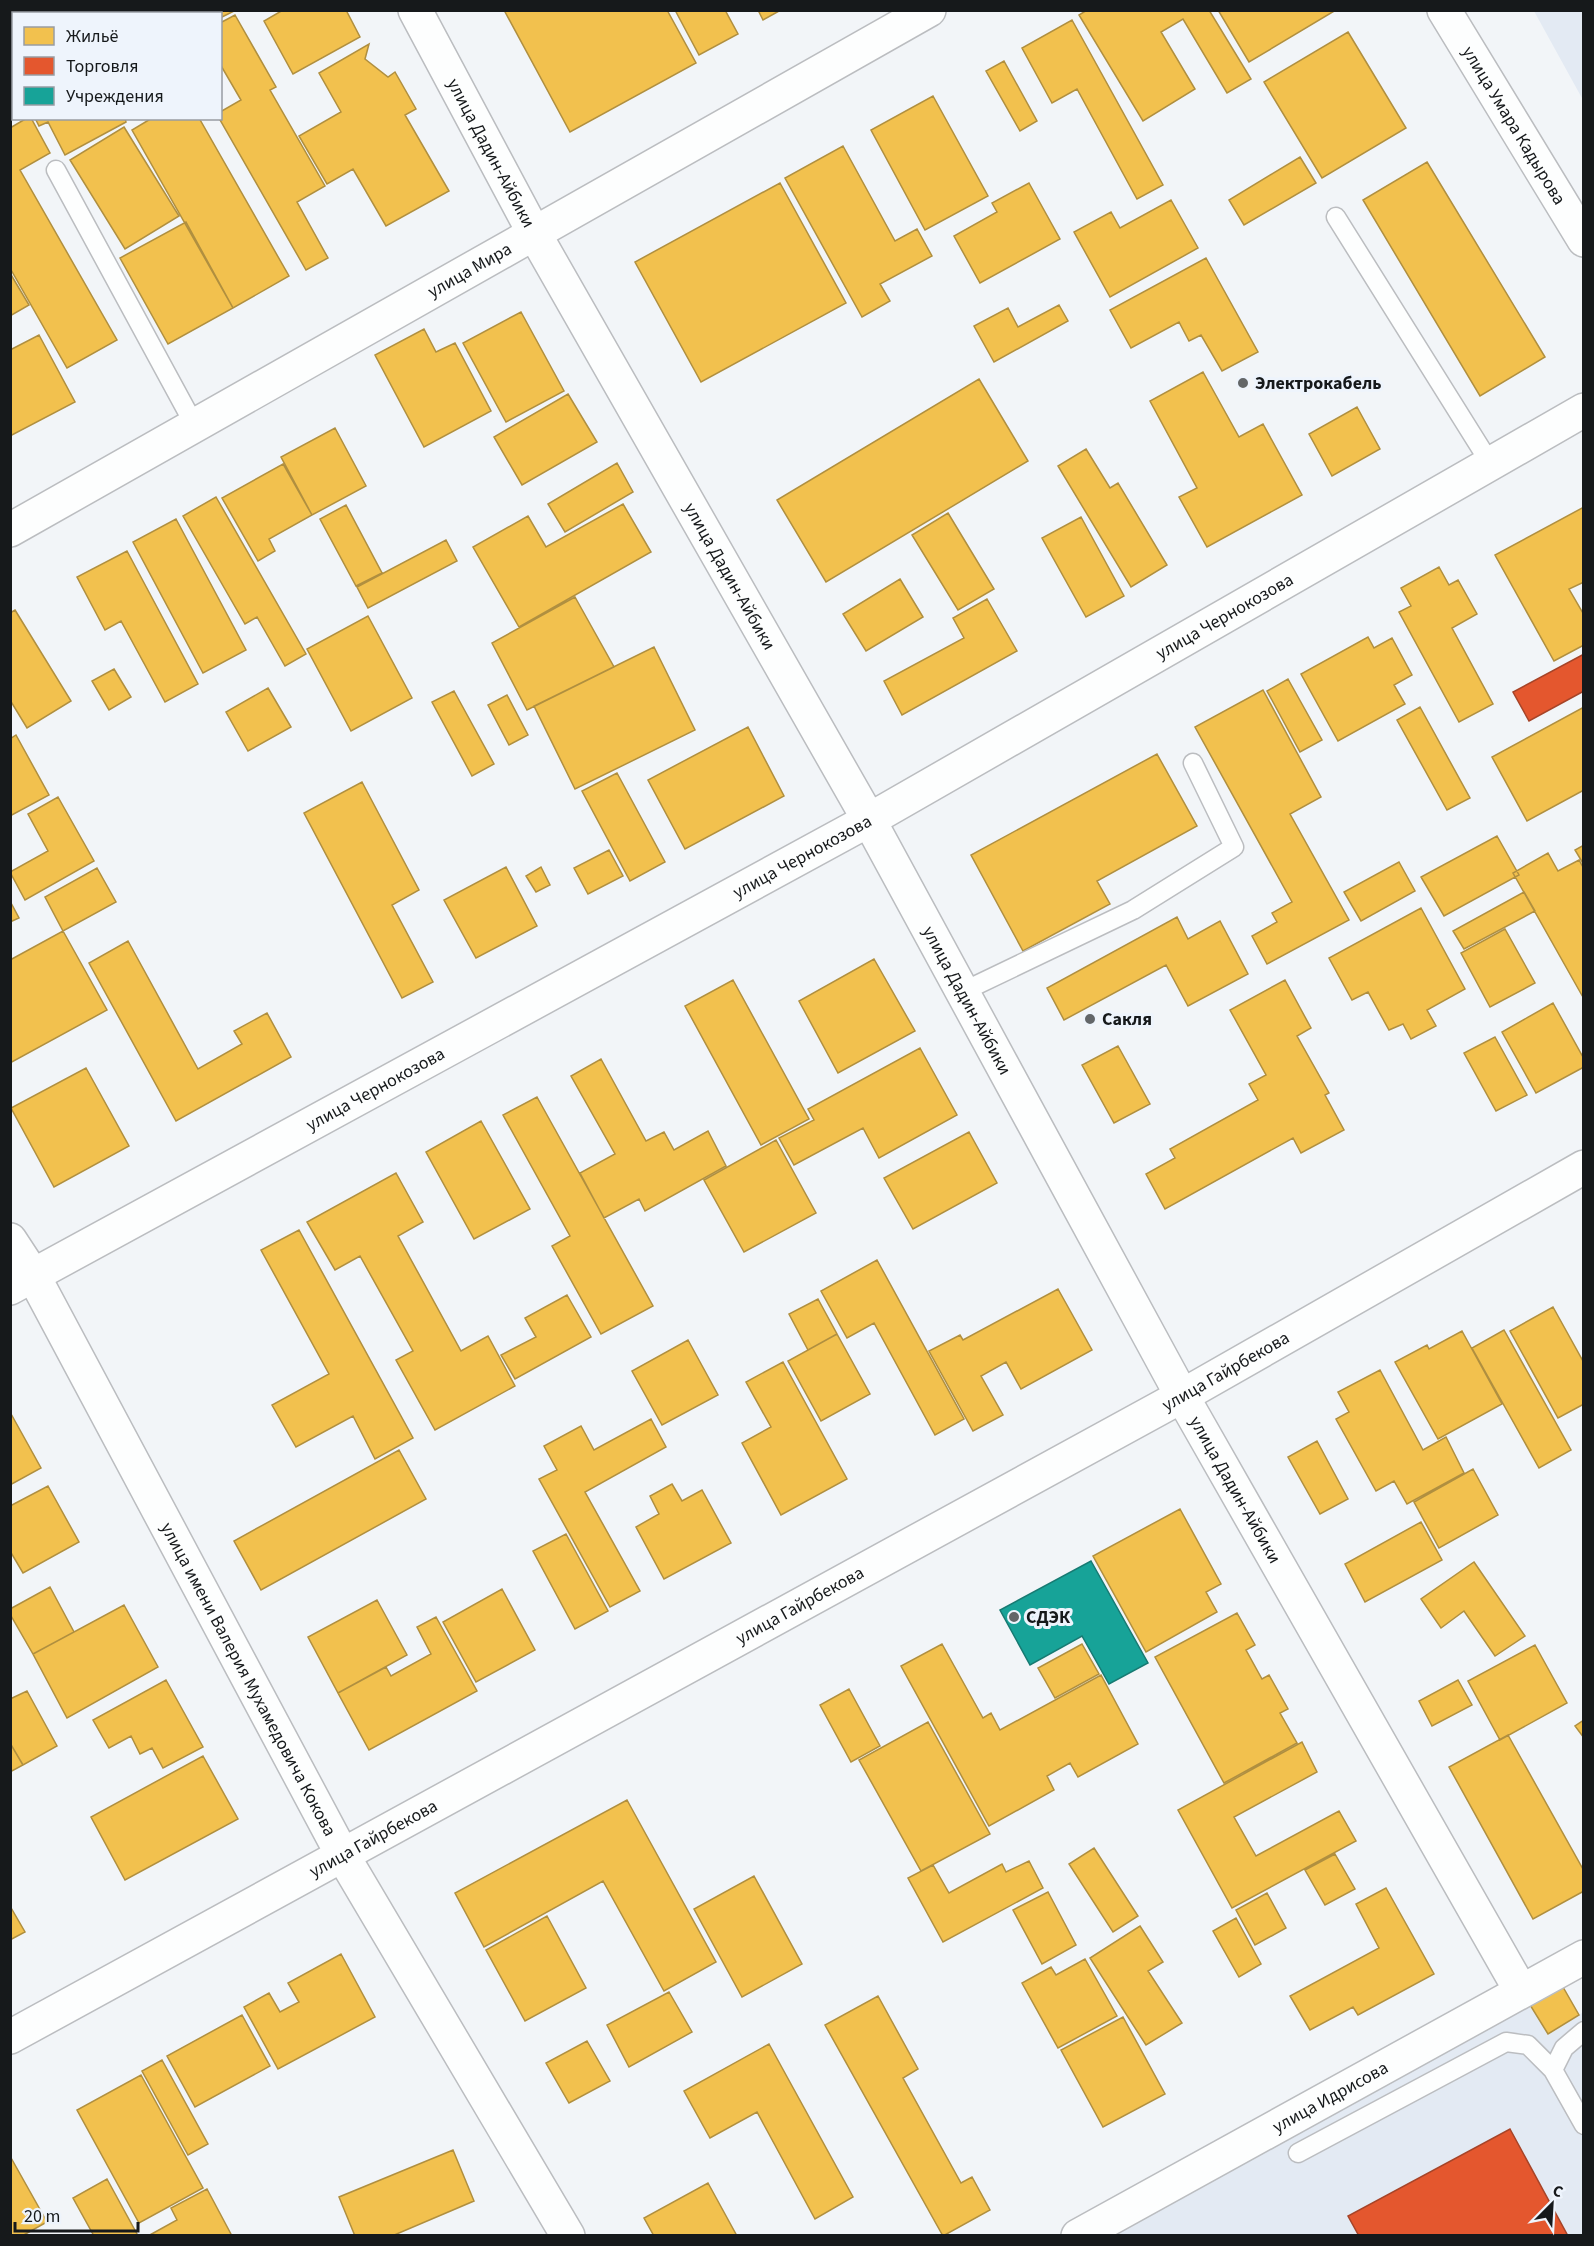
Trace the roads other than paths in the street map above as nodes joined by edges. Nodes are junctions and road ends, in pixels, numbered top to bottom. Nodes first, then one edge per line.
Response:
1 (415, 10) edge
2 (928, 10) edge
3 (1444, 10) edge
4 (56, 170) dead end
5 (1336, 217) dead end
6 (534, 233) junction
7 (1584, 240) edge
8 (1584, 410) edge
9 (195, 426) junction
10 (1490, 463) junction
11 (10, 530) edge
12 (1193, 763) dead end
13 (869, 820) junction
14 (962, 992) junction
15 (1584, 1167) edge
16 (10, 1240) edge
17 (22, 1282) edge
18 (1182, 1396) junction
19 (343, 1856) junction
20 (1584, 1957) edge
21 (1521, 1991) junction
22 (1584, 2031) edge
23 (10, 2037) edge
24 (1553, 2070) junction
25 (1584, 2125) edge
26 (1298, 2153) dead end
27 (568, 2235) edge
28 (1078, 2235) edge

1 - 6 street, улица Дадин-Айбики
2 - 6 street, улица Мира
3 - 7 street, улица Умара Кадырова
4 - 9 lane
5 - 10 lane
6 - 9 street, улица Мира
6 - 13 street, улица Дадин-Айбики
8 - 10 street, улица Чернокозова
9 - 11 street, улица Мира
10 - 13 street, улица Чернокозова
12 - 14 lane
13 - 14 street, улица Дадин-Айбики
13 - 17 street, улица Чернокозова
14 - 18 street, улица Дадин-Айбики
15 - 18 street, улица Гайрбекова
16 - 17 street, улица имени Валерия Мухамедовича Кокова
17 - 19 street, улица имени Валерия Мухамедовича Кокова
18 - 19 street, улица Гайрбекова
18 - 21 street, улица Дадин-Айбики
19 - 23 street, улица Гайрбекова
19 - 27 street, улица имени Валерия Мухамедовича Кокова
20 - 21 street, улица Идрисова
21 - 28 street, улица Идрисова
22 - 24 lane
24 - 25 lane
24 - 26 lane

